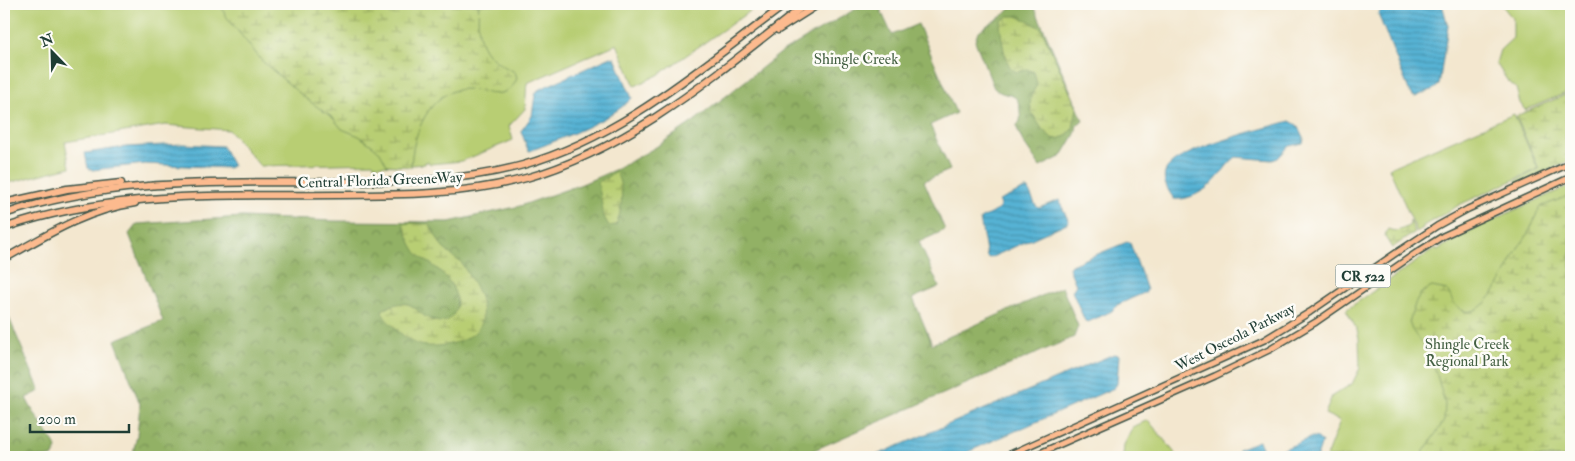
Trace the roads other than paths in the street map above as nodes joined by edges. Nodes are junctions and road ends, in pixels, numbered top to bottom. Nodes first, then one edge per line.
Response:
1 (780, 4) edge
2 (786, 4) edge
3 (806, 4) edge
4 (819, 4) edge
5 (734, 43) junction
6 (750, 47) junction
7 (1571, 163) edge
8 (1571, 177) edge
9 (224, 183) junction
10 (231, 196) junction
11 (4, 203) edge
12 (4, 214) edge
13 (4, 228) edge
14 (4, 259) edge
15 (1004, 457) edge
16 (1032, 457) edge

1 - 5 highway
2 - 5 highway, Central Florida GreeneWay
3 - 6 highway, Central Florida GreeneWay
4 - 6 highway
5 - 9 highway, Central Florida GreeneWay
6 - 10 highway, Central Florida GreeneWay
7 - 15 main road, West Osceola Parkway / CR 522
8 - 16 main road, West Osceola Parkway / CR 522
9 - 11 highway
9 - 12 highway
10 - 13 highway
10 - 14 highway

